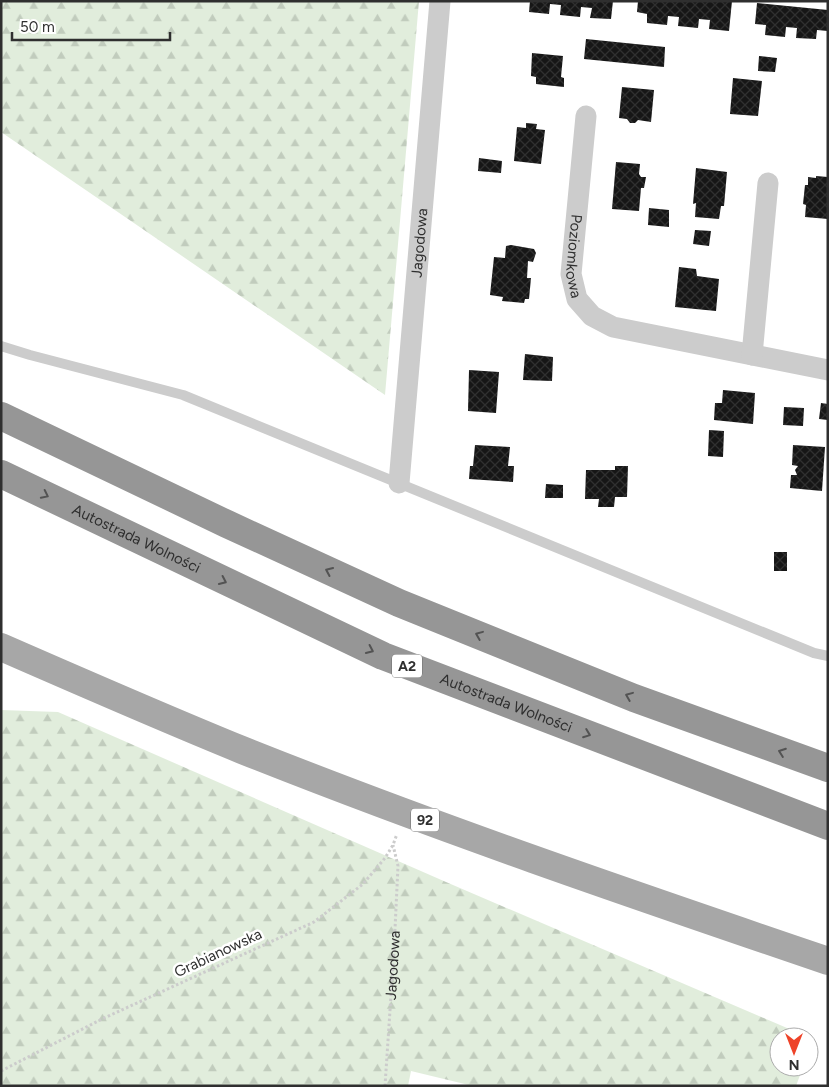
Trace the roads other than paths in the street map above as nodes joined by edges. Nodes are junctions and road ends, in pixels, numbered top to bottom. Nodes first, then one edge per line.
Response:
1 (440, 1) edge
2 (586, 116) dead end
3 (768, 183) dead end
4 (1, 346) edge
5 (752, 355) junction
6 (828, 370) edge
7 (1, 416) edge
8 (1, 474) edge
9 (399, 483) junction
10 (1, 647) edge
11 (828, 656) edge
12 (828, 768) edge
13 (828, 826) edge
14 (828, 961) edge

1 - 9 street, Jagodowa
2 - 5 street, Poziomkowa
3 - 5 street
4 - 9 lane
5 - 6 street, Poziomkowa
12 -> 7 highway
8 -> 13 highway, Autostrada Wolności / A2
9 - 11 lane
10 - 14 main road, 92

